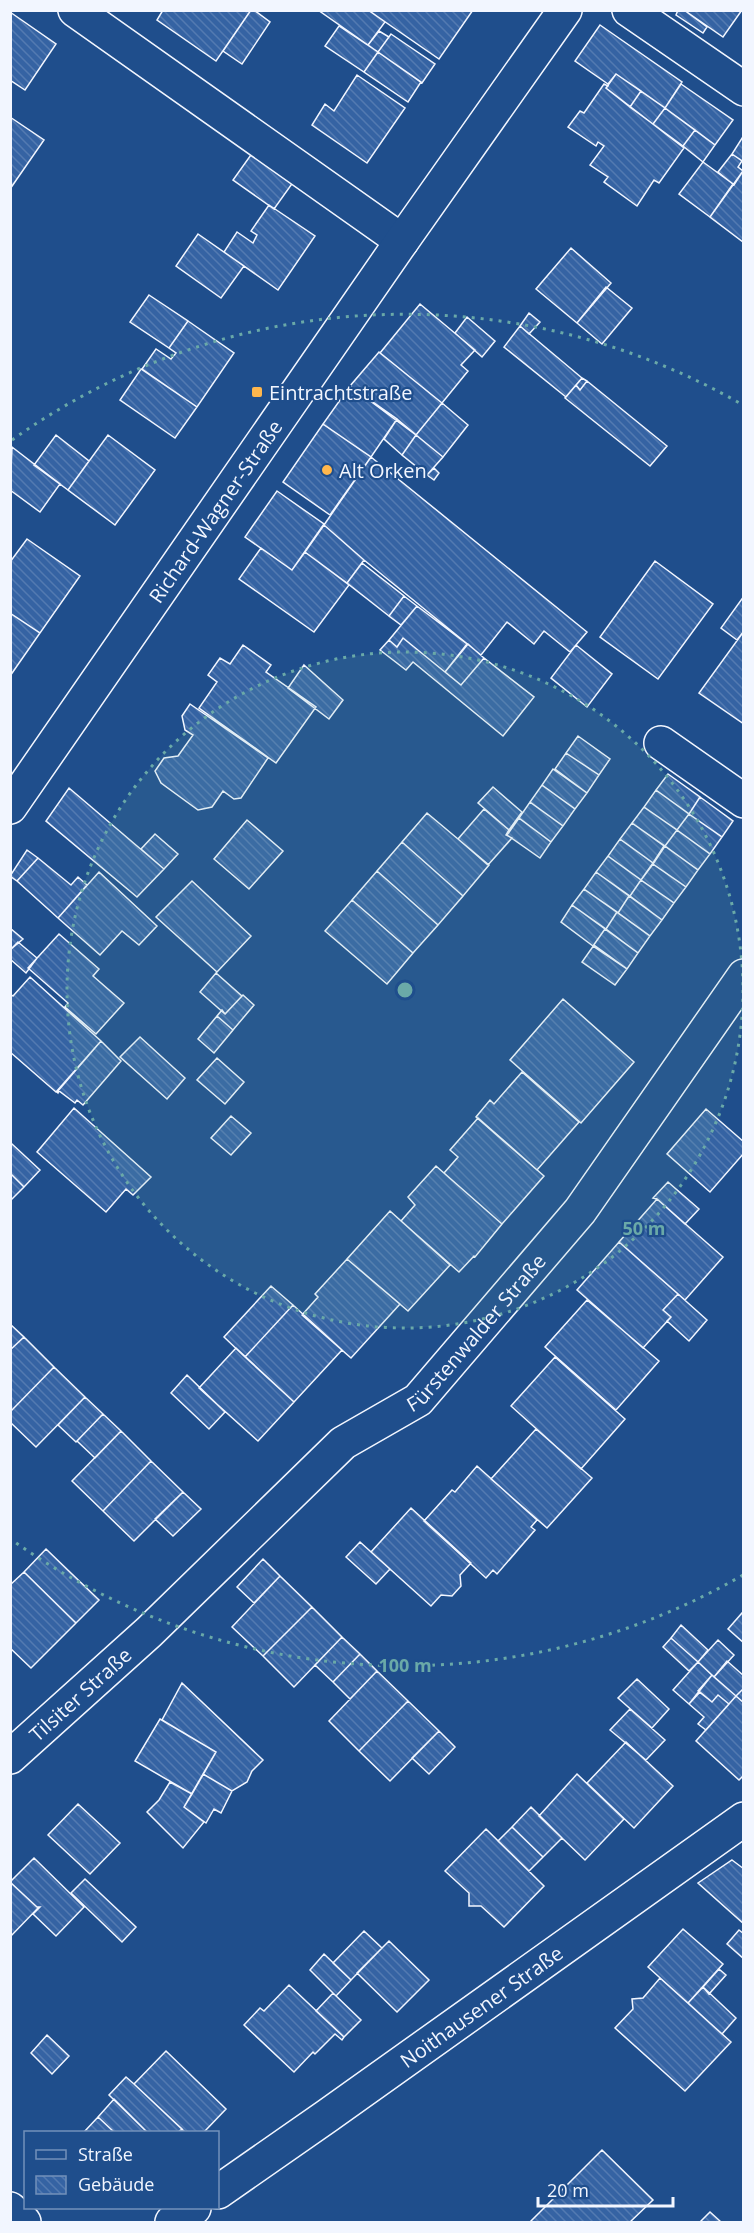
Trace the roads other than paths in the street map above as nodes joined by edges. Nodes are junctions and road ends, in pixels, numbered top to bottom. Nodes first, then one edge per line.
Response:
1 (75, 10) edge
2 (565, 10) edge
3 (629, 10) edge
4 (744, 89) edge
5 (402, 241) junction
6 (661, 743) dead end
7 (744, 801) edge
8 (10, 807) edge
9 (744, 976) edge
10 (149, 1632) joint
11 (10, 1756) edge
12 (744, 1819) edge
13 (219, 2191) edge
14 (10, 2209) edge
15 (193, 2209) edge
16 (24, 2223) edge
17 (172, 2223) edge

1 - 5 street
2 - 5 street, Richard-Wagner-Straße
3 - 4 street
5 - 8 street, Richard-Wagner-Straße
6 - 7 street
9 - 10 street, Fürstenwalder Straße
10 - 11 street, Tilsiter Straße
12 - 13 street, Noithausener Straße
14 - 16 street
15 - 17 street

